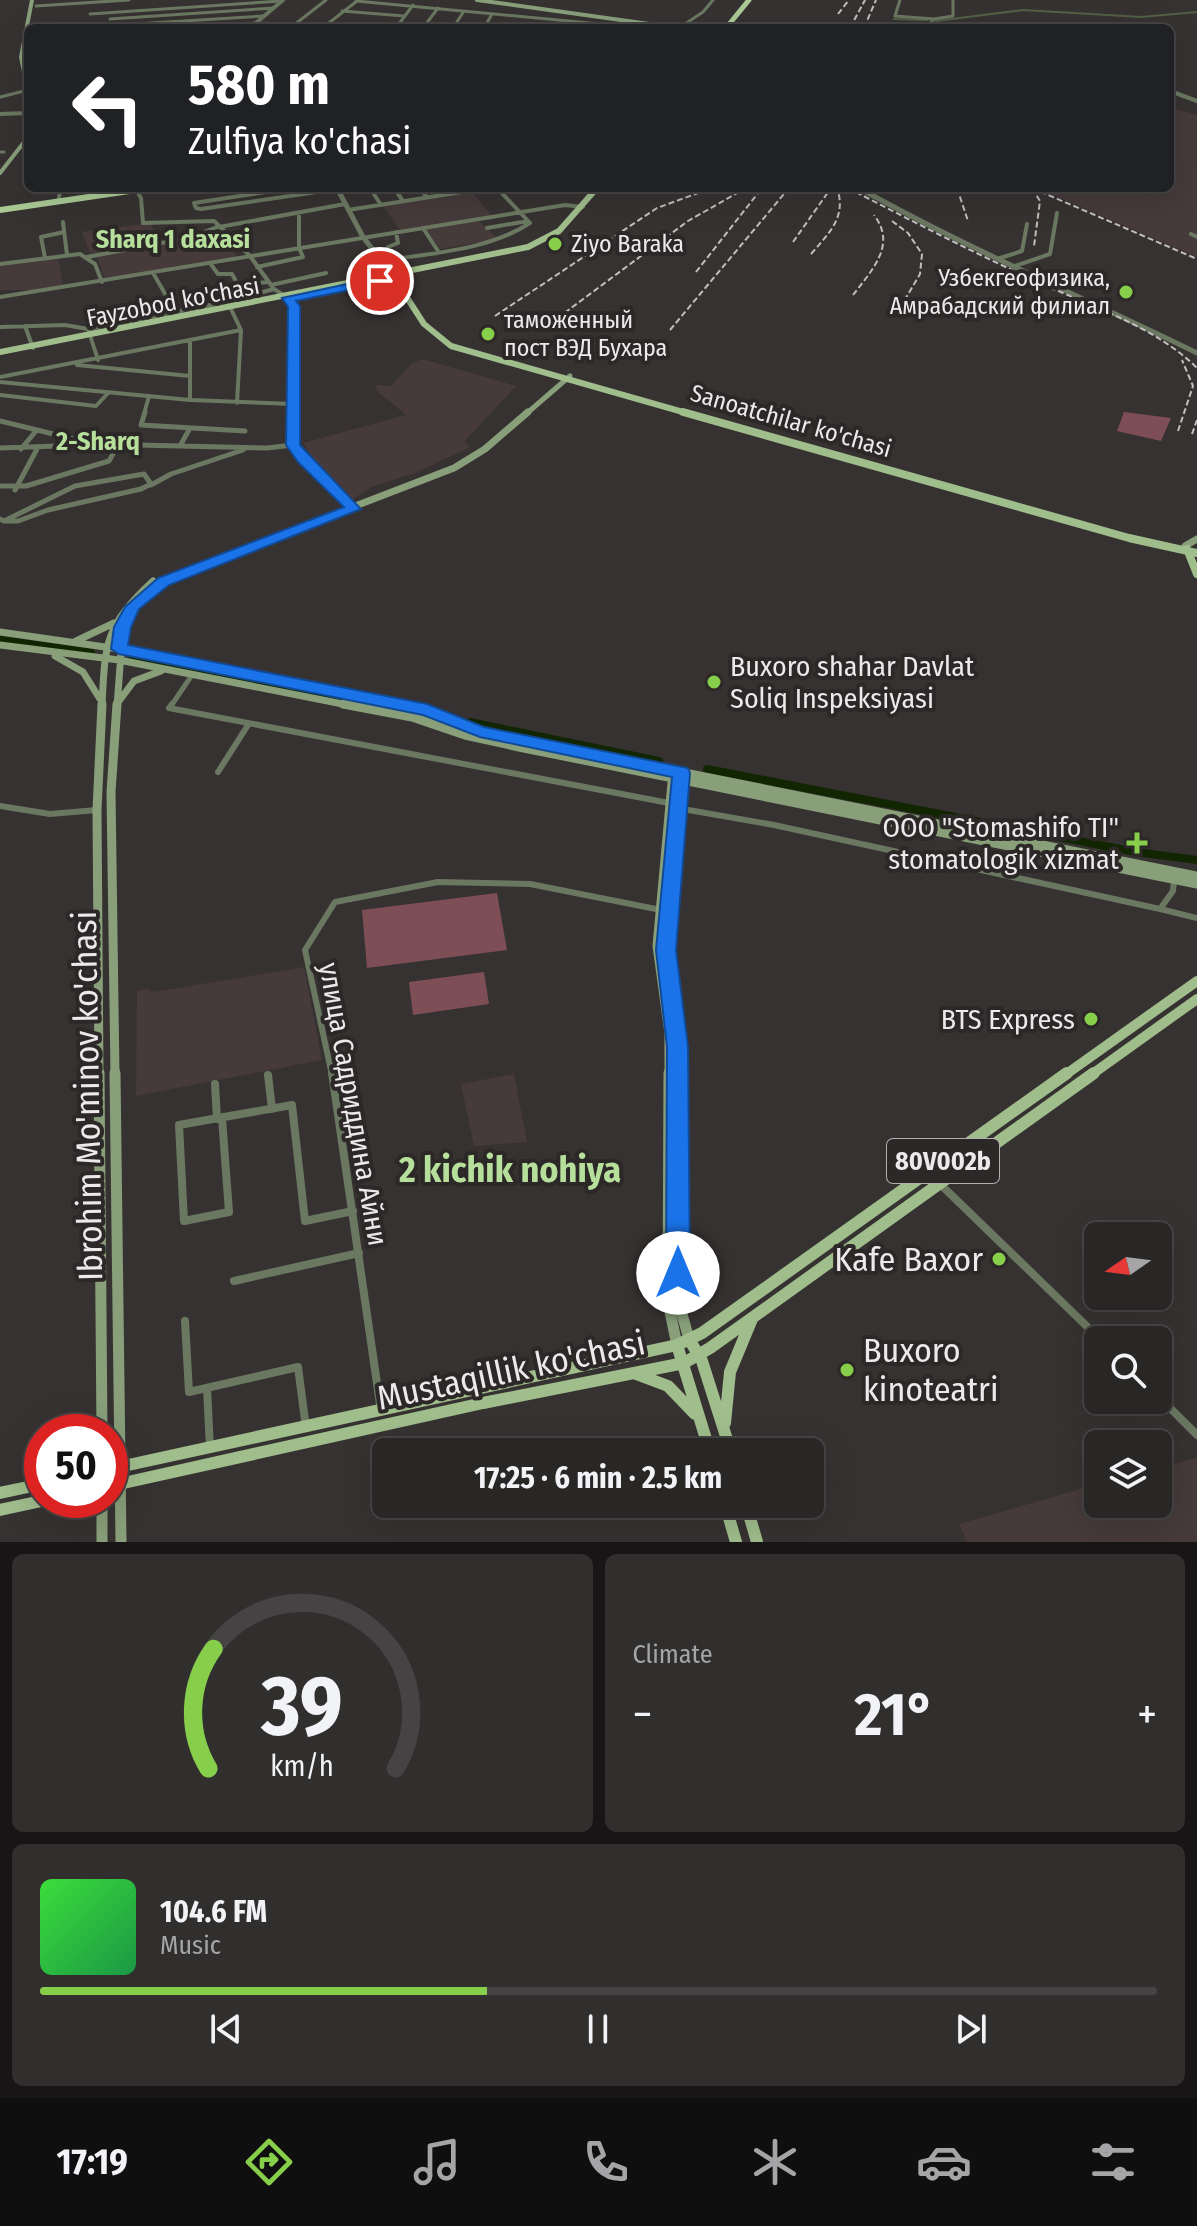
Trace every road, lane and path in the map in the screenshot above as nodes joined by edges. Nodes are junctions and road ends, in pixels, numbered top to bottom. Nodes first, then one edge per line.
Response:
1 (129, 0) edge
2 (282, 0) edge
3 (326, 0) edge
4 (357, 0) edge
5 (477, 0) edge
6 (713, 0) edge
7 (900, 0) edge
8 (953, 0) edge
9 (253, 1) edge
10 (35, 2) edge
11 (506, 2) edge
12 (751, 2) edge
13 (413, 5) junction
14 (274, 8) junction
15 (438, 8) junction
16 (532, 8) junction
17 (131, 11) junction
18 (342, 11) junction
19 (464, 11) junction
20 (90, 14) dead end
21 (375, 14) junction
22 (492, 14) junction
23 (264, 16) junction
24 (404, 16) junction
25 (519, 17) junction
26 (526, 18) junction
27 (110, 19) dead end
28 (934, 19) junction
29 (558, 22) joint
30 (256, 23) junction
31 (523, 23) dead end
32 (29, 24) edge
33 (32, 24) edge
34 (135, 24) edge
35 (242, 24) edge
36 (275, 24) edge
37 (295, 24) edge
38 (327, 24) edge
39 (365, 24) edge
40 (399, 24) edge
41 (426, 24) edge
42 (456, 24) edge
43 (486, 24) edge
44 (574, 24) edge
45 (638, 24) edge
46 (684, 24) edge
47 (730, 24) edge
48 (737, 24) edge
49 (930, 24) edge
50 (24, 42) edge
51 (24, 81) edge
52 (24, 91) edge
53 (1174, 94) edge
54 (0, 97) edge
55 (1197, 103) edge
56 (24, 113) edge
57 (1, 115) edge
58 (24, 133) edge
59 (24, 142) edge
60 (0, 164) edge
61 (0, 173) edge
62 (60, 192) edge
63 (108, 192) edge
64 (110, 192) edge
65 (135, 192) edge
66 (266, 192) edge
67 (288, 192) edge
68 (311, 192) edge
69 (339, 192) edge
70 (373, 192) edge
71 (397, 192) edge
72 (423, 192) edge
73 (460, 192) edge
74 (501, 192) edge
75 (596, 192) edge
76 (596, 192) edge
77 (866, 192) edge
78 (298, 194) junction
79 (427, 197) junction
80 (59, 198) junction
81 (403, 201) junction
82 (381, 205) junction
83 (1, 207) edge
84 (346, 207) junction
85 (583, 207) junction
86 (299, 213) junction
87 (520, 213) junction
88 (1057, 213) dead end
89 (479, 220) junction
90 (528, 221) junction
91 (63, 222) dead end
92 (1027, 224) dead end
93 (218, 227) junction
94 (423, 228) junction
95 (487, 228) junction
96 (64, 232) junction
97 (396, 232) junction
98 (1191, 234) dead end
99 (363, 237) junction
100 (1197, 237) edge
101 (499, 240) junction
102 (388, 247) dead end
103 (299, 248) junction
104 (438, 251) junction
105 (67, 255) junction
106 (250, 256) junction
107 (87, 257) junction
108 (45, 258) junction
109 (997, 259) junction
110 (381, 261) junction
111 (210, 263) junction
112 (0, 264) edge
113 (1015, 266) junction
114 (257, 267) junction
115 (419, 272) junction
116 (153, 273) junction
117 (326, 273) dead end
118 (403, 279) junction
119 (102, 282) junction
120 (271, 285) junction
121 (0, 297) edge
122 (286, 297) junction
123 (231, 309) junction
124 (175, 311) junction
125 (25, 326) junction
126 (0, 327) edge
127 (241, 330) junction
128 (89, 333) junction
129 (190, 340) junction
130 (33, 346) junction
131 (0, 353) edge
132 (1197, 353) edge
133 (98, 358) junction
134 (69, 364) junction
135 (97, 367) junction
136 (190, 376) junction
137 (565, 377) junction
138 (2, 379) edge
139 (17, 383) junction
140 (58, 387) junction
141 (109, 392) junction
142 (2, 395) edge
143 (149, 396) junction
144 (47, 400) junction
145 (190, 400) junction
146 (237, 403) junction
147 (293, 404) junction
148 (0, 421) edge
149 (190, 428) junction
150 (36, 431) junction
151 (245, 431) dead end
152 (94, 444) junction
153 (118, 445) junction
154 (293, 445) junction
155 (180, 446) junction
156 (250, 447) junction
157 (0, 448) edge
158 (21, 449) junction
159 (37, 449) junction
160 (151, 485) junction
161 (0, 486) edge
162 (15, 490) junction
163 (352, 507) junction
164 (1, 520) edge
165 (1197, 539) edge
166 (1193, 549) edge
167 (1197, 574) edge
168 (115, 622) junction
169 (0, 632) edge
170 (72, 642) junction
171 (106, 646) junction
172 (2, 648) edge
173 (43, 651) junction
174 (119, 654) junction
175 (104, 658) junction
176 (170, 670) junction
177 (192, 675) junction
178 (102, 705) junction
179 (117, 705) junction
180 (248, 725) junction
181 (218, 772) dead end
182 (677, 775) junction
183 (111, 792) junction
184 (98, 793) junction
185 (0, 806) edge
186 (673, 806) junction
187 (97, 810) junction
188 (904, 821) junction
189 (1197, 876) edge
190 (1174, 879) junction
191 (1197, 884) edge
192 (1160, 909) junction
193 (661, 910) junction
194 (1197, 918) edge
195 (1197, 981) edge
196 (1197, 999) edge
197 (268, 1075) dead end
198 (215, 1084) dead end
199 (272, 1109) junction
200 (219, 1118) junction
201 (966, 1146) junction
202 (977, 1156) junction
203 (940, 1184) junction
204 (353, 1211) junction
205 (359, 1253) junction
206 (234, 1281) dead end
207 (754, 1315) junction
208 (185, 1321) dead end
209 (1087, 1326) edge
210 (683, 1342) junction
211 (699, 1355) junction
212 (684, 1363) junction
213 (632, 1373) junction
214 (207, 1388) junction
215 (1172, 1410) edge
216 (381, 1411) junction
217 (102, 1414) edge
218 (116, 1414) edge
219 (699, 1419) junction
220 (724, 1426) junction
221 (306, 1428) junction
222 (1197, 1435) edge
223 (705, 1438) edge
224 (727, 1438) edge
225 (210, 1449) junction
226 (128, 1466) edge
227 (128, 1482) edge
228 (24, 1488) edge
229 (0, 1493) edge
230 (24, 1505) edge
231 (0, 1510) edge
232 (102, 1518) edge
233 (119, 1518) edge
234 (729, 1518) edge
235 (750, 1518) edge
236 (102, 1542) edge
237 (121, 1542) edge
238 (736, 1542) edge
239 (757, 1542) edge

1 - 10 street
1 - 17 street
2 - 9 street
2 - 14 street
3 - 37 street
4 - 13 street
4 - 18 street
5 - 11 main road
6 - 46 street
7 - 28 street
8 - 28 street
9 - 17 street
10 - 32 main road
10 - 33 main road
11 - 16 main road
12 - 47 highway
12 - 48 highway
13 - 15 street
13 - 24 street
14 - 23 street
14 - 27 street
15 - 19 street
15 - 41 street
16 - 25 street
16 - 45 main road
17 - 20 street
18 - 21 street
18 - 38 street
19 - 22 street
19 - 42 street
21 - 24 street
21 - 39 street
22 - 25 street
22 - 43 street
23 - 30 street
23 - 34 street
24 - 40 street
25 - 26 street
26 - 29 street
26 - 31 street
28 - 49 street
29 - 44 street
30 - 35 street
30 - 36 street
50 - 51 main road
52 - 54 street
53 - 55 street
56 - 57 street
58 - 60 main road
59 - 61 main road
62 - 80 street
63 - 80 highway
64 - 83 highway
65 - 93 street
66 - 78 street
67 - 78 street
68 - 78 street
69 - 84 street
70 - 82 street
71 - 81 street
72 - 79 street
73 - 79 street
74 - 87 street
75 - 85 main road
76 - 115 main road
77 - 109 street
79 - 81 street
80 - 83 highway
81 - 82 street
82 - 84 street
84 - 86 street
84 - 99 street
85 - 87 street
85 - 115 main road
86 - 93 street
86 - 103 street
87 - 89 street
87 - 90 street
88 - 113 street
89 - 94 street
89 - 95 street
90 - 95 street
90 - 101 street
91 - 96 street
92 - 109 street
93 - 106 street
93 - 107 street
94 - 97 street
94 - 104 street
95 - 101 street
96 - 105 street
96 - 108 street
97 - 99 street
97 - 102 street
98 - 100 street
99 - 103 street
99 - 110 street
101 - 104 street
103 - 106 street
103 - 114 street
104 - 110 street
105 - 107 street
105 - 108 street
106 - 111 street
106 - 114 street
107 - 119 street
108 - 112 street
109 - 113 street
110 - 118 street
111 - 116 street
111 - 120 street
113 - 132 street
114 - 120 street
115 - 118 main road
115 - 118 main road
116 - 119 street
116 - 124 street
117 - 120 street
118 - 122 main road, Fayzobod ko'chasi
118 - 137 main road, Sanoatchilar ko'chasi
119 - 121 street
120 - 122 street
120 - 124 street
122 - 123 main road, Fayzobod ko'chasi
122 - 128 main road
122 - 147 street
123 - 127 street
123 - 128 main road, Fayzobod ko'chasi
124 - 128 street
125 - 126 street
125 - 128 street
125 - 130 street
127 - 129 street
127 - 146 street
128 - 130 main road, Fayzobod ko'chasi
128 - 133 street
129 - 133 street
129 - 136 street
130 - 131 main road, Fayzobod ko'chasi
133 - 134 street
133 - 135 street
134 - 135 street
134 - 138 street
135 - 136 street
136 - 145 street
137 - 163 main road
137 - 166 main road, Sanoatchilar ko'chasi
138 - 139 street
139 - 140 street
139 - 142 street
140 - 141 street
140 - 144 street
141 - 143 street
141 - 144 street
142 - 144 street
143 - 145 street
143 - 149 street
145 - 146 street
146 - 147 street
147 - 154 street
148 - 150 street
149 - 151 street
149 - 155 street
150 - 152 street
150 - 158 street
152 - 153 street
152 - 159 street
153 - 155 street
153 - 162 street
154 - 156 street
154 - 163 street
155 - 156 street
156 - 160 street
157 - 158 street
158 - 159 street
159 - 162 street
160 - 164 street
160 - 164 street
161 - 162 street
163 - 168 main road
163 - 174 main road, Ibrohim Mo'minov ko'chasi
165 - 166 main road
166 - 167 main road
168 - 170 main road
168 - 171 main road, Ibrohim Mo'minov ko'chasi
169 - 170 main road
170 - 171 main road
171 - 174 main road
171 - 175 main road, Ibrohim Mo'minov ko'chasi
172 - 173 main road
173 - 175 main road
173 - 178 main road
174 - 175 main road
174 - 176 main road
174 - 179 main road, Ibrohim Mo'minov ko'chasi
174 - 182 main road
175 - 178 main road, Ibrohim Mo'minov ko'chasi
176 - 177 main road
176 - 179 main road
177 - 180 street
177 - 182 main road
178 - 184 main road, Ibrohim Mo'minov ko'chasi
179 - 183 main road, Ibrohim Mo'minov ko'chasi
180 - 181 street
180 - 186 street
182 - 186 main road
182 - 188 main road
183 - 184 main road
183 - 218 main road, Ibrohim Mo'minov ko'chasi
184 - 187 main road, Ibrohim Mo'minov ko'chasi
185 - 187 street
186 - 192 street
186 - 193 main road
186 - 210 main road
187 - 217 main road, Ibrohim Mo'minov ko'chasi
188 - 189 main road
188 - 190 main road
190 - 191 main road
190 - 192 street
192 - 194 street
193 - 204 street, улица Садриддина Айни
193 - 210 main road
195 - 201 main road, Mustaqillik ko'chasi / 80V002b
196 - 202 main road, Mustaqillik ko'chasi / 80V002b
197 - 199 street
198 - 200 street
199 - 200 street
199 - 204 street
200 - 200 street
201 - 202 main road
201 - 210 main road, Mustaqillik ko'chasi / 80V002b
202 - 203 main road, Mustaqillik ko'chasi / 80V002b
203 - 207 main road, Mustaqillik ko'chasi / 80V002b
203 - 209 street
204 - 205 street, улица Садриддина Айни
205 - 206 street
205 - 216 street, улица Садриддина Айни
207 - 211 main road, Mustaqillik ko'chasi / 80V002b
207 - 220 main road
208 - 214 street
210 - 211 main road
210 - 212 main road
210 - 216 main road, Mustaqillik ko'chasi / 80V002b
211 - 212 main road, Mustaqillik ko'chasi / 80V002b
211 - 220 main road
212 - 213 main road, Mustaqillik ko'chasi / 80V002b
212 - 219 main road
213 - 219 main road
213 - 227 main road, Mustaqillik ko'chasi / 80V002b
214 - 221 street
214 - 225 street
215 - 222 street
216 - 221 main road, Mustaqillik ko'chasi / 80V002b
219 - 223 main road
220 - 224 main road
221 - 225 main road, Mustaqillik ko'chasi / 80V002b
225 - 226 main road, Mustaqillik ko'chasi / 80V002b
228 - 229 main road
230 - 231 main road
232 - 236 main road
233 - 237 main road, Ibrohim Mo'minov ko'chasi
234 - 238 main road
235 - 239 main road

